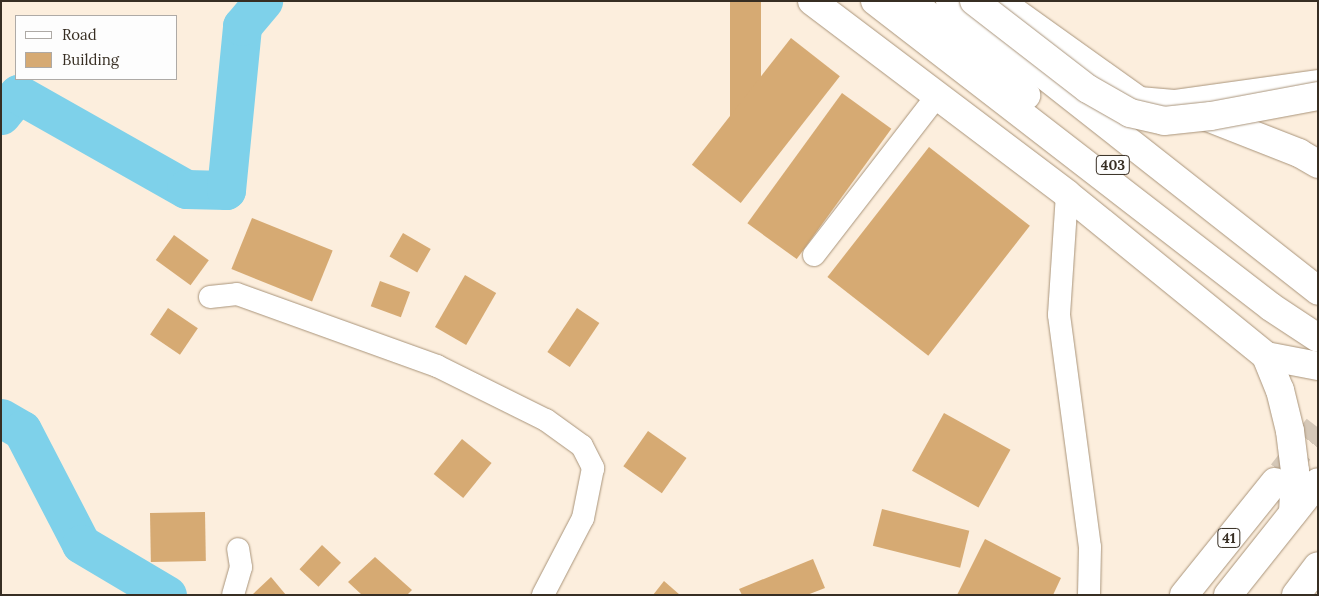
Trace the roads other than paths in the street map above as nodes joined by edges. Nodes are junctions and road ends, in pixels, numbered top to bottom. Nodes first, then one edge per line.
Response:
1 (812, 1) edge
2 (875, 1) edge
3 (911, 1) edge
4 (950, 1) edge
5 (974, 1) edge
6 (999, 1) edge
7 (1318, 84) edge
8 (937, 96) junction
9 (1318, 96) edge
10 (1174, 104) junction
11 (1318, 164) edge
12 (1067, 194) junction
13 (814, 255) dead end
14 (1318, 291) edge
15 (210, 297) dead end
16 (1318, 325) edge
17 (1318, 338) edge
18 (1266, 356) junction
19 (1318, 366) edge
20 (1274, 482) tunnel mouth
21 (1318, 482) edge
22 (1293, 513) junction
23 (238, 548) dead end
24 (1318, 566) edge
25 (233, 595) edge
26 (543, 595) edge
27 (1089, 595) edge
28 (1184, 595) edge
29 (1228, 595) edge
30 (1296, 595) edge

1 - 8 highway
2 - 17 highway
3 - 16 highway, 403
4 - 14 highway, 403
5 - 9 highway, bridge
6 - 10 highway
7 - 10 highway
8 - 12 highway
8 - 13 street
10 - 11 highway
12 - 18 highway
12 - 27 street
15 - 26 street
18 - 19 highway
18 - 22 highway
20 - 28 highway, 41
21 - 22 highway
22 - 29 highway
23 - 25 street
24 - 30 highway

